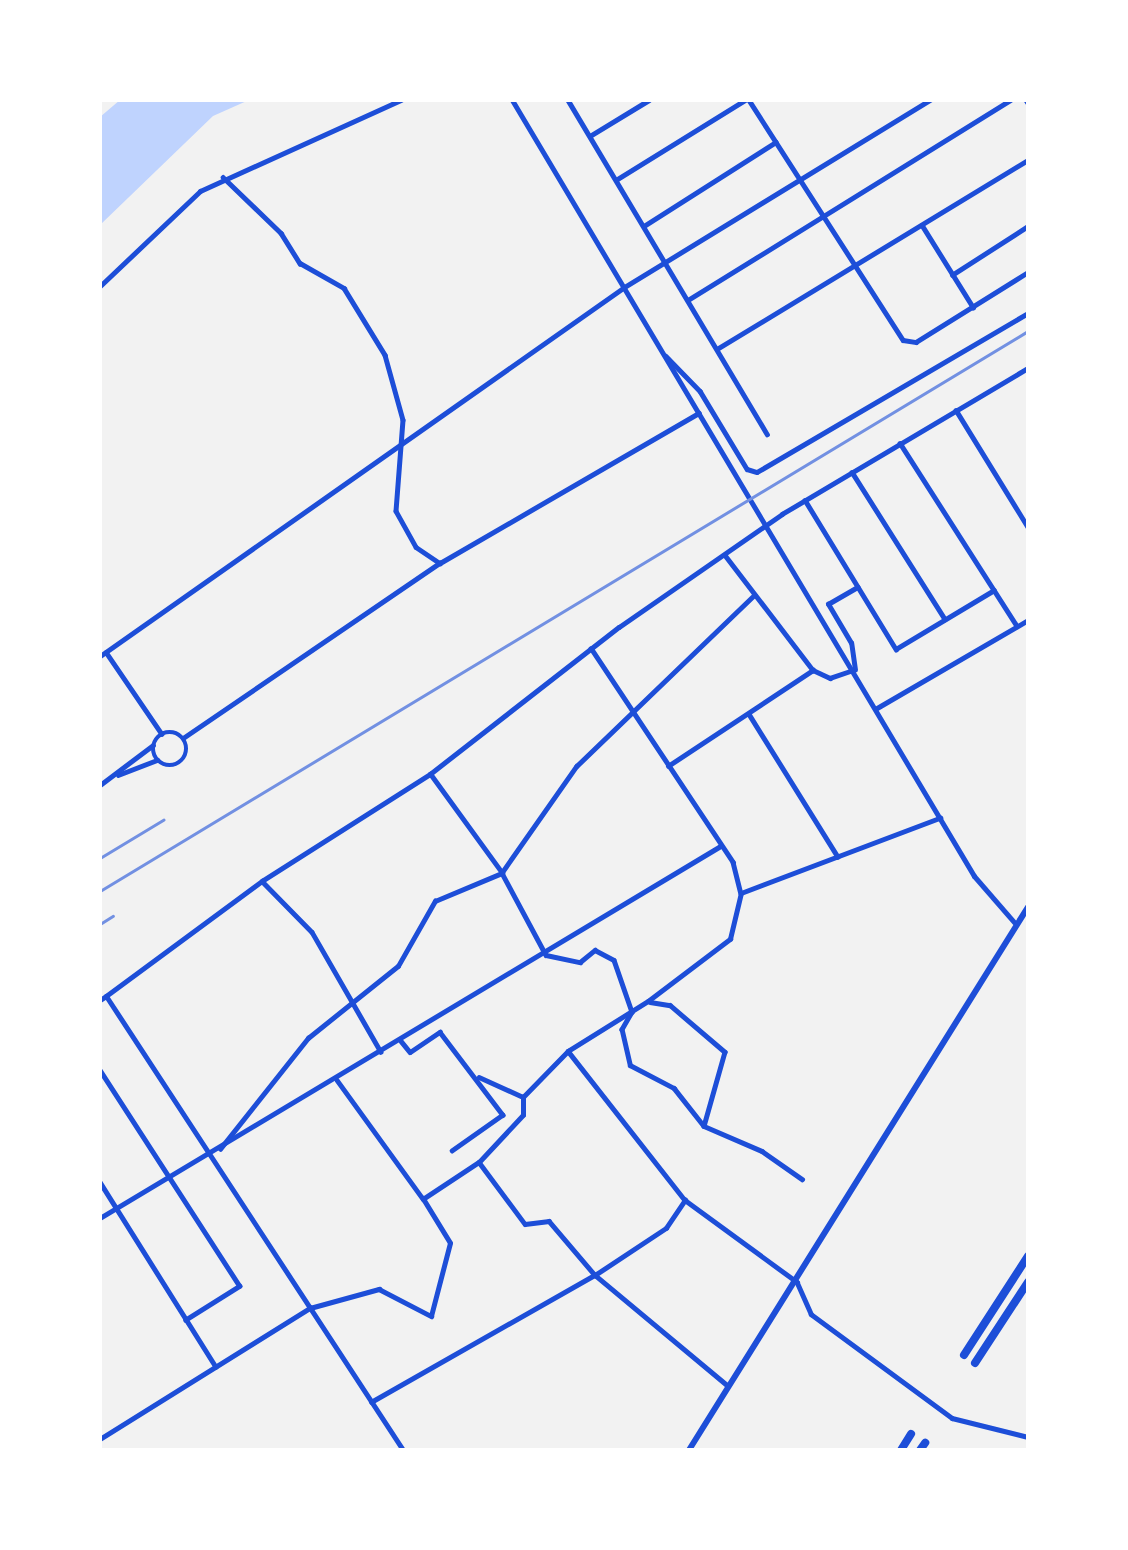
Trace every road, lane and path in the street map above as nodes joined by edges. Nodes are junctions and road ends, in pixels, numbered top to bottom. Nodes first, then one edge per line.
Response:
1 (401, 100) edge
2 (512, 100) edge
3 (568, 100) edge
4 (649, 100) edge
5 (747, 100) edge
6 (930, 100) edge
7 (1010, 100) edge
8 (590, 136) junction
9 (776, 142) junction
10 (1028, 160) edge
11 (223, 177) junction
12 (799, 177) junction
13 (616, 180) junction
14 (823, 216) junction
15 (922, 225) junction
16 (643, 226) junction
17 (1028, 226) edge
18 (664, 261) junction
19 (856, 266) junction
20 (1028, 272) edge
21 (952, 275) junction
22 (100, 286) edge
23 (623, 288) junction
24 (688, 300) junction
25 (972, 307) junction
26 (1028, 313) edge
27 (717, 349) junction
28 (664, 354) junction
29 (1028, 368) edge
30 (956, 410) junction
31 (699, 412) junction
32 (767, 434) dead end
33 (404, 439) junction
34 (900, 443) junction
35 (852, 472) junction
36 (805, 500) junction
37 (1028, 527) edge
38 (727, 554) junction
39 (440, 563) junction
40 (858, 587) junction
41 (994, 590) junction
42 (755, 596) junction
43 (945, 619) junction
44 (1028, 620) edge
45 (1017, 626) junction
46 (100, 645) edge
47 (591, 648) junction
48 (103, 654) edge
49 (813, 670) junction
50 (854, 673) junction
51 (877, 708) junction
52 (631, 710) junction
53 (749, 714) junction
54 (162, 734) junction
55 (183, 738) junction
56 (154, 744) junction
57 (157, 760) junction
58 (668, 766) junction
59 (430, 774) junction
60 (102, 783) edge
61 (940, 818) junction
62 (719, 847) junction
63 (838, 857) junction
64 (502, 873) junction
65 (261, 881) junction
66 (741, 893) junction
67 (1028, 906) edge
68 (1014, 922) junction
69 (546, 955) junction
70 (106, 996) junction
71 (100, 1000) edge
72 (648, 1001) junction
73 (354, 1003) junction
74 (632, 1012) junction
75 (401, 1041) junction
76 (568, 1051) junction
77 (381, 1052) junction
78 (100, 1070) edge
79 (479, 1077) junction
80 (337, 1080) junction
81 (523, 1097) junction
82 (704, 1126) junction
83 (452, 1150) dead end
84 (218, 1152) junction
85 (211, 1156) junction
86 (479, 1161) junction
87 (171, 1179) junction
88 (802, 1179) dead end
89 (100, 1182) edge
90 (423, 1199) junction
91 (685, 1200) junction
92 (117, 1209) junction
93 (100, 1218) edge
94 (1028, 1256) edge
95 (595, 1275) junction
96 (797, 1282) junction
97 (1028, 1282) edge
98 (310, 1308) junction
99 (186, 1320) junction
100 (964, 1355) dead end
101 (975, 1363) dead end
102 (216, 1367) junction
103 (729, 1387) junction
104 (372, 1402) junction
105 (911, 1434) dead end
106 (1028, 1437) edge
107 (100, 1438) edge
108 (403, 1450) edge
109 (689, 1450) edge
110 (901, 1450) edge

1 - 11 street
2 - 23 street
3 - 8 street
4 - 8 street
5 - 9 street
5 - 13 street
6 - 12 street
7 - 14 street
8 - 13 street
9 - 12 street
9 - 16 street
10 - 15 street
11 - 22 street
11 - 33 street
12 - 14 street
12 - 18 street
13 - 16 street
14 - 19 street
14 - 24 street
15 - 19 street
15 - 21 street
16 - 18 street
17 - 21 street
18 - 23 street
18 - 24 street
19 - 25 street
19 - 27 street
20 - 25 street
21 - 25 street
23 - 28 street
23 - 33 street
24 - 27 street
26 - 28 street
27 - 32 street
28 - 31 street
29 - 30 street
30 - 34 street
30 - 37 street
31 - 39 street
31 - 50 street
33 - 39 street
33 - 48 street
34 - 35 street
34 - 41 street
35 - 36 street
35 - 43 street
36 - 38 street
36 - 40 street
38 - 42 street
38 - 47 street
39 - 55 street
40 - 43 street
40 - 50 street
41 - 43 street
41 - 45 street
42 - 49 street
42 - 52 street
44 - 45 street
45 - 51 street
46 - 48 street
47 - 52 street
47 - 59 street
48 - 54 street
49 - 50 street
49 - 53 street
50 - 51 street
51 - 61 street
52 - 58 street
52 - 64 street
53 - 58 street
53 - 63 street
54 - 55 street
54 - 56 street
55 - 57 street
56 - 57 street
56 - 60 street
57 - 60 street
58 - 62 street
59 - 64 street
59 - 65 street
61 - 63 street
61 - 68 street
62 - 66 street
62 - 69 street
63 - 66 street
64 - 69 street
64 - 73 street
65 - 70 street
65 - 73 street
66 - 72 street
67 - 68 main road
68 - 96 main road
69 - 74 street
69 - 75 street
70 - 71 street
70 - 85 street
72 - 74 street
72 - 82 street
73 - 77 street
73 - 84 street
74 - 76 street
74 - 82 street
75 - 77 street
75 - 79 street
76 - 81 street
76 - 91 street
77 - 80 street
78 - 87 street
79 - 81 street
79 - 83 street
80 - 84 street
80 - 90 street
81 - 86 street
82 - 88 street
84 - 85 street
85 - 87 street
85 - 98 street
86 - 90 street
86 - 95 street
87 - 92 street
87 - 99 street
89 - 92 street
90 - 98 street
91 - 95 street
91 - 96 street
92 - 93 street
92 - 99 street
94 - 100 highway
95 - 103 street
95 - 104 street
96 - 103 main road
96 - 106 street
97 - 101 highway
98 - 102 street
98 - 104 street
99 - 102 street
102 - 107 street
103 - 109 main road
104 - 108 street
105 - 110 highway

